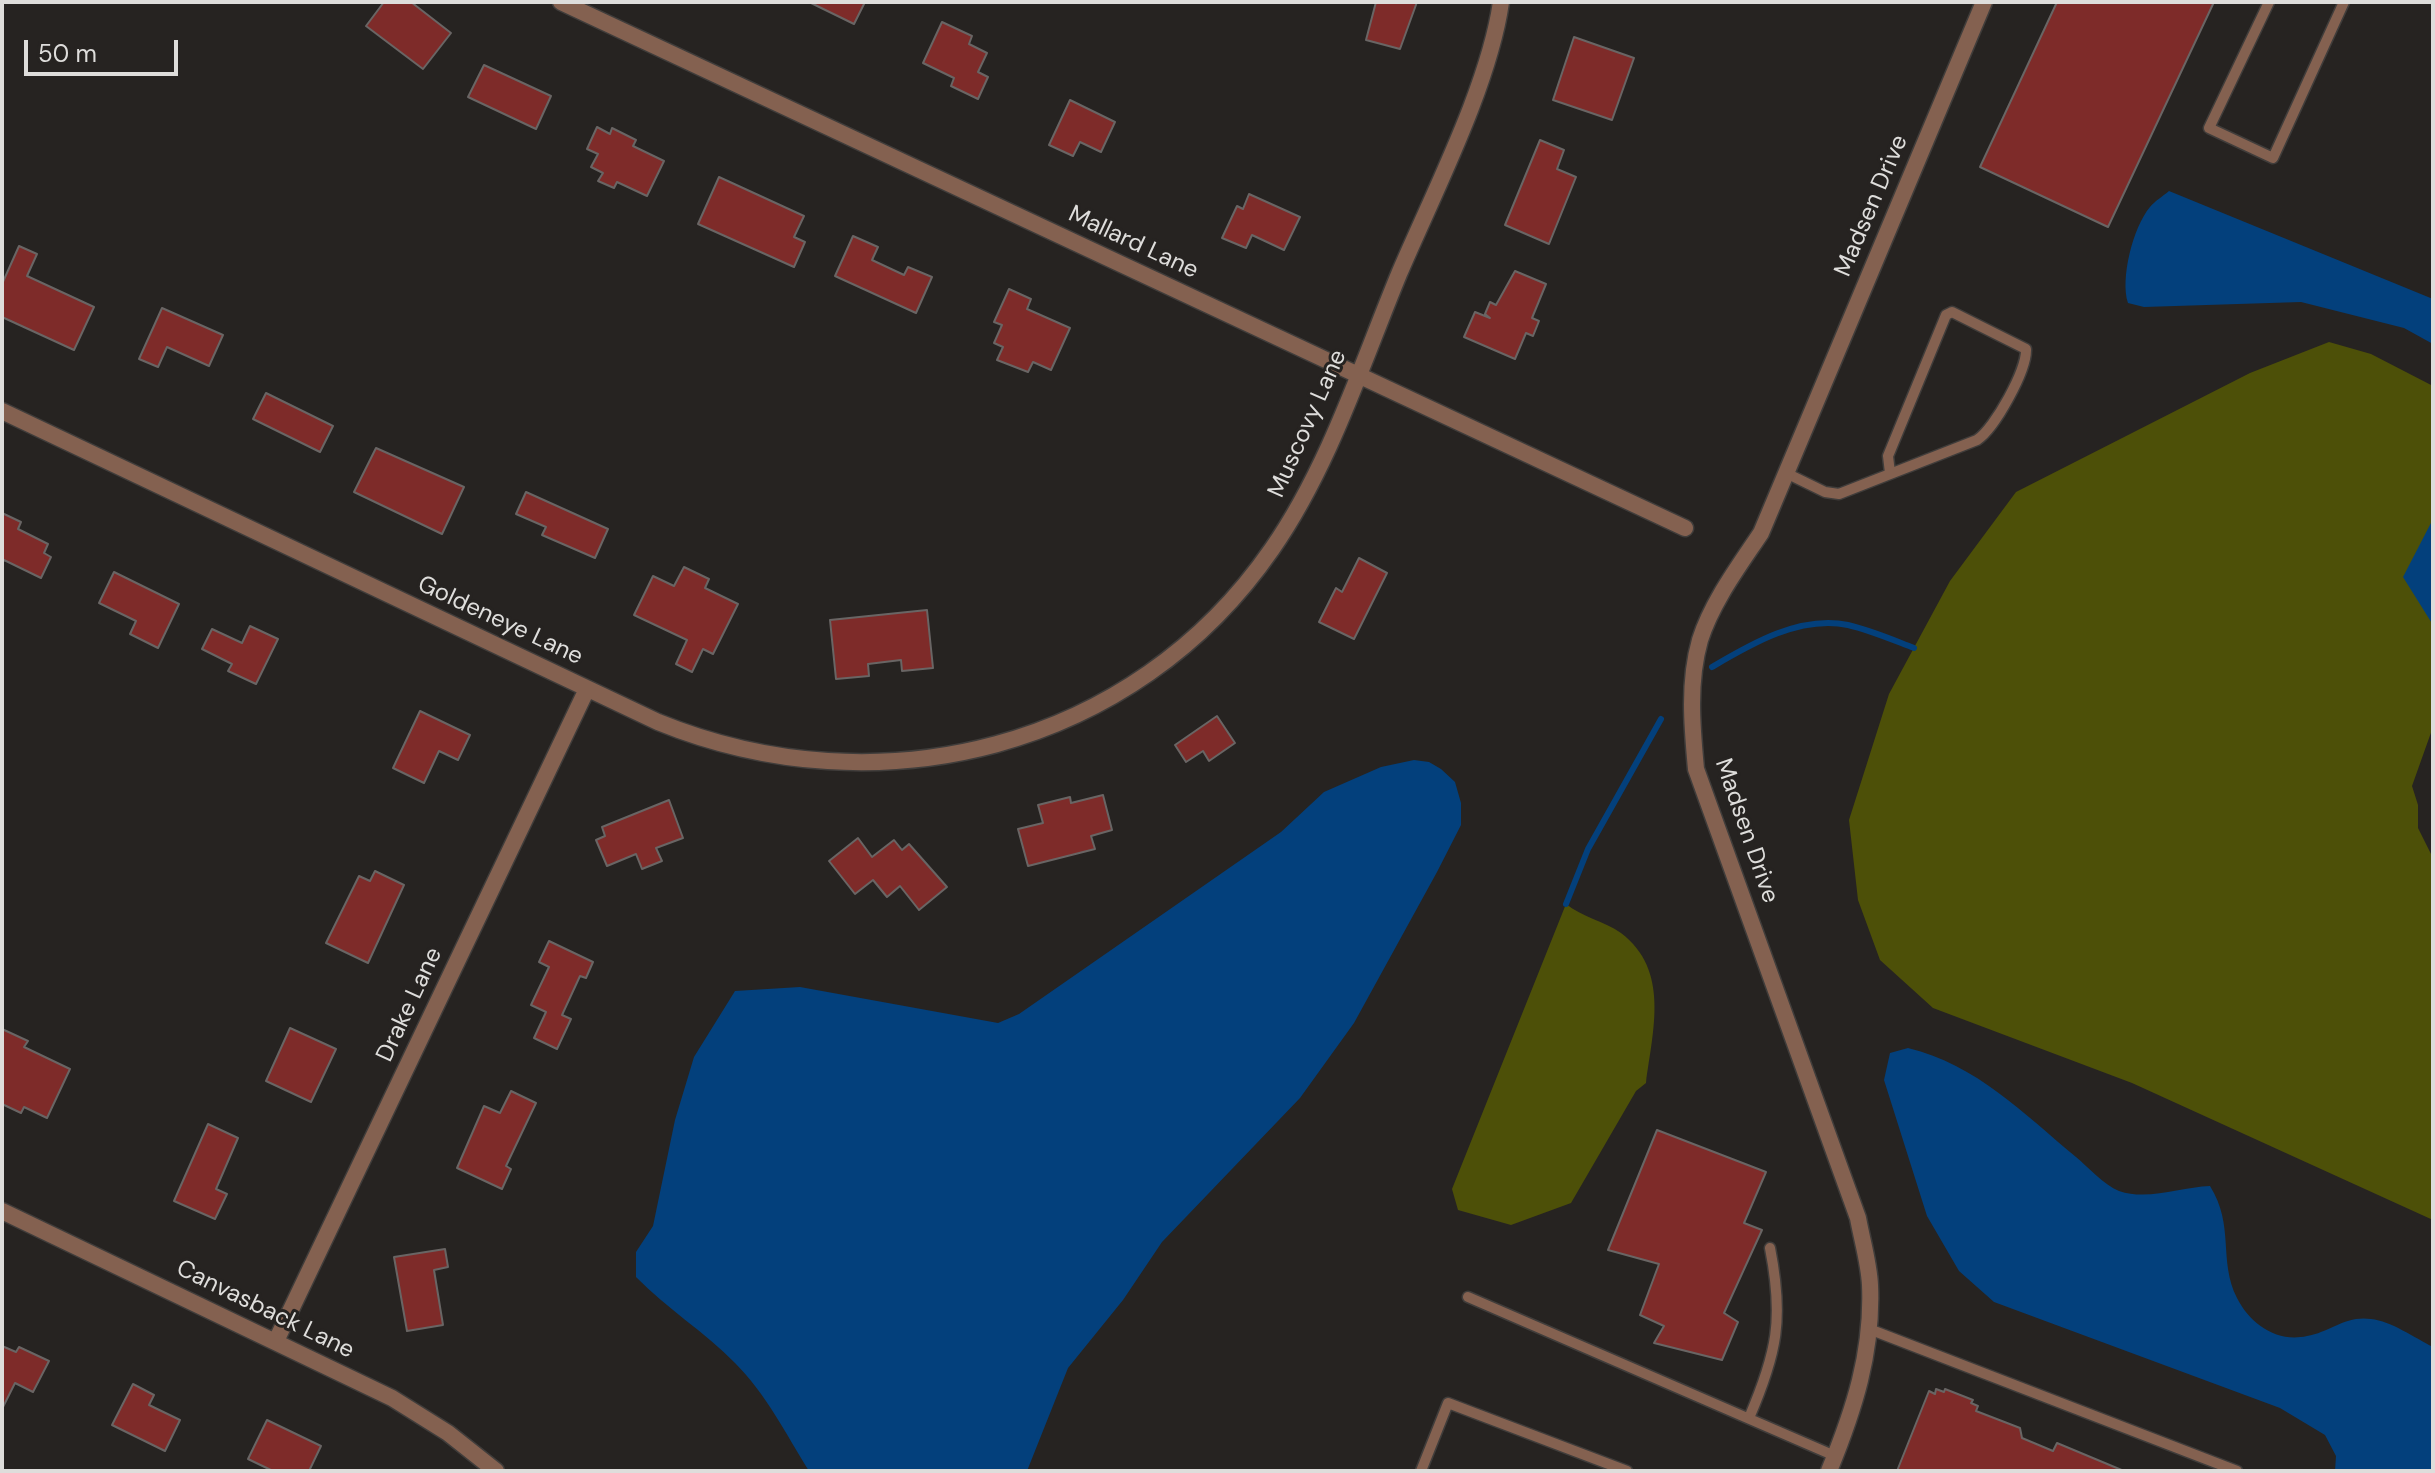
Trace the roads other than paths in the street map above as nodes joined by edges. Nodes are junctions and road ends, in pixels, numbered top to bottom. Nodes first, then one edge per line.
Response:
1 (561, 2) edge
2 (1501, 2) edge
3 (1984, 2) edge
4 (2269, 2) edge
5 (2344, 2) edge
6 (1358, 374) junction
7 (2, 411) edge
8 (1786, 473) junction
9 (1890, 473) junction
10 (1685, 528) dead end
11 (587, 689) junction
12 (1004, 744) joint
13 (2, 1211) edge
14 (1770, 1248) dead end
15 (1468, 1297) dead end
16 (1869, 1329) junction
17 (276, 1341) junction
18 (1749, 1418) junction
19 (1832, 1463) edge
20 (496, 1471) edge
21 (1421, 1471) edge
22 (1627, 1471) edge
23 (2237, 1471) edge

1 - 6 street, Mallard Lane
2 - 6 street, Muscovy Lane
3 - 8 street, Madsen Drive
4 - 5 lane
6 - 10 street, Mallard Lane
6 - 12 street, Muscovy Lane
7 - 11 street, Goldeneye Lane
8 - 9 lane
8 - 16 street, Madsen Drive
9 - 9 lane
11 - 12 street, Goldeneye Lane
11 - 17 street, Drake Lane
13 - 17 street, Canvasback Lane
14 - 18 lane
15 - 18 lane
16 - 19 street, Madsen Drive
16 - 23 lane
17 - 20 street, Canvasback Lane
18 - 19 lane
21 - 22 lane

